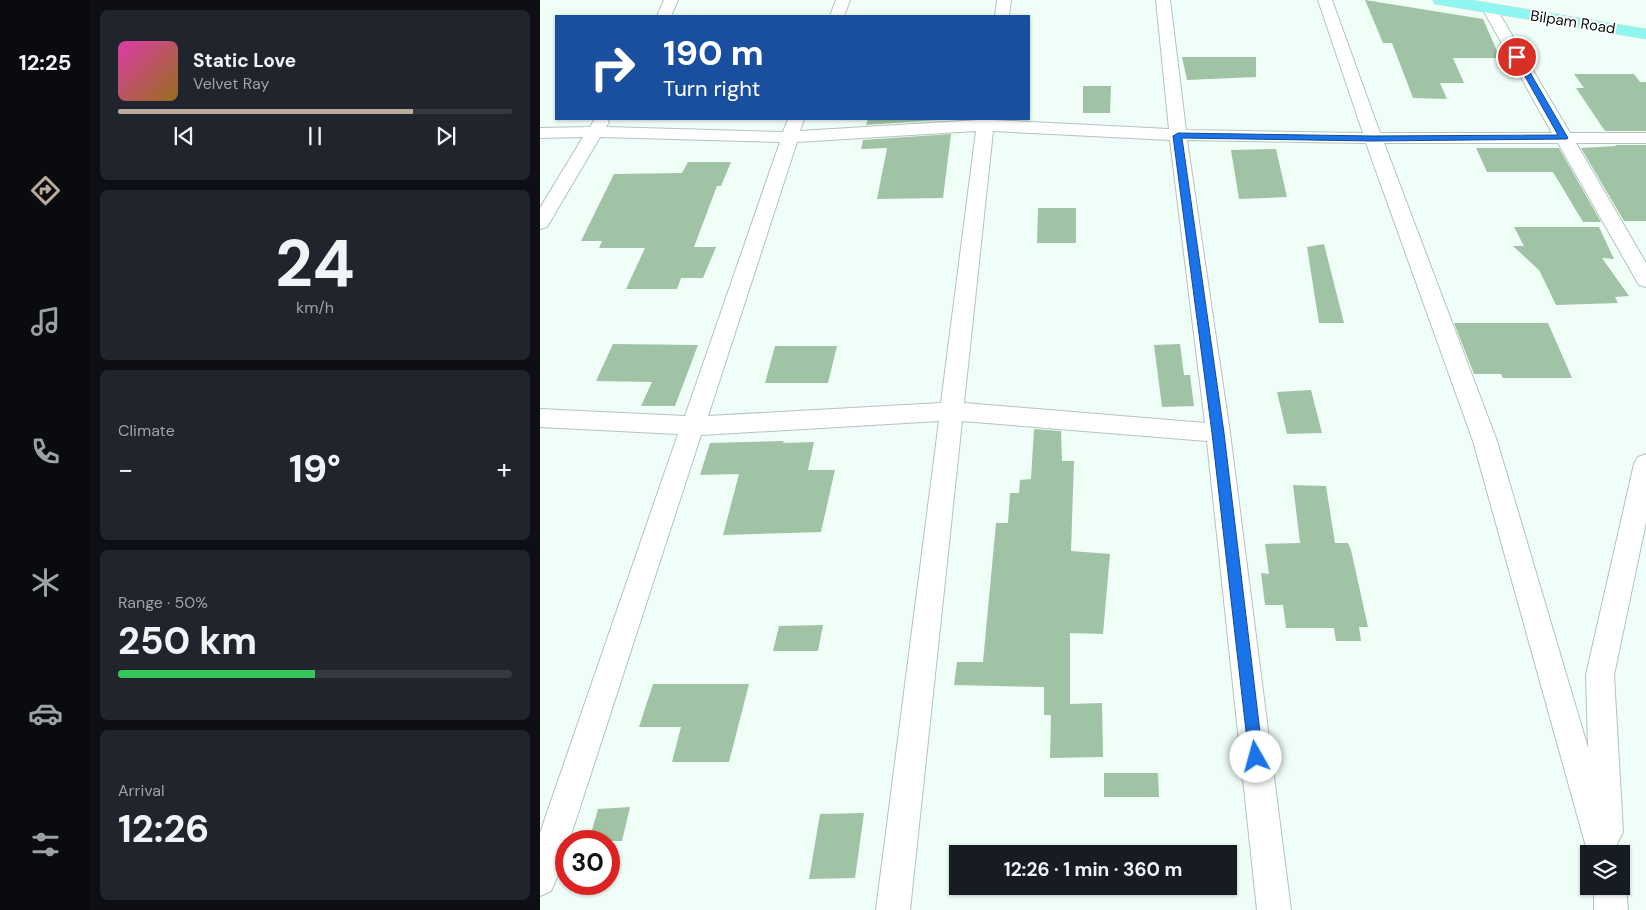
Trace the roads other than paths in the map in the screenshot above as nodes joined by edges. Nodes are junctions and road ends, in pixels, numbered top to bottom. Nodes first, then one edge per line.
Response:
1 (671, 0) edge
2 (843, 0) edge
3 (1004, 0) edge
4 (1163, 0) edge
5 (1325, 0) edge
6 (1441, 0) edge
7 (1535, 0) edge
8 (1489, 8) junction
9 (664, 15) edge
10 (837, 15) edge
11 (1002, 15) edge
12 (1646, 19) edge
13 (1646, 34) edge
14 (985, 122) edge
15 (599, 125) edge
16 (793, 128) edge
17 (540, 133) edge
18 (1178, 136) junction
19 (1373, 138) junction
20 (1564, 138) junction
21 (1646, 138) edge
22 (540, 224) edge
23 (1646, 280) edge
24 (952, 411) junction
25 (540, 418) edge
26 (693, 426) junction
27 (1218, 433) junction
28 (1646, 464) edge
29 (1601, 845) edge
30 (1608, 845) edge
31 (540, 880) edge
32 (1610, 895) edge
33 (893, 910) edge
34 (1274, 910) edge
35 (1611, 910) edge

1 - 9 street
2 - 10 street
3 - 11 street
4 - 18 street
5 - 19 street
6 - 8 main road, Bilpam Road
7 - 12 main road
8 - 13 main road, Bilpam Road
8 - 20 street
14 - 16 street
14 - 18 street
14 - 24 street
15 - 16 street
15 - 17 street
15 - 22 street
16 - 26 street
18 - 19 street
18 - 27 street
19 - 20 street
19 - 29 street
20 - 21 street
20 - 23 street
24 - 26 street
24 - 27 street
24 - 33 street
25 - 26 street
26 - 31 street
27 - 34 street
28 - 30 street
32 - 35 street

